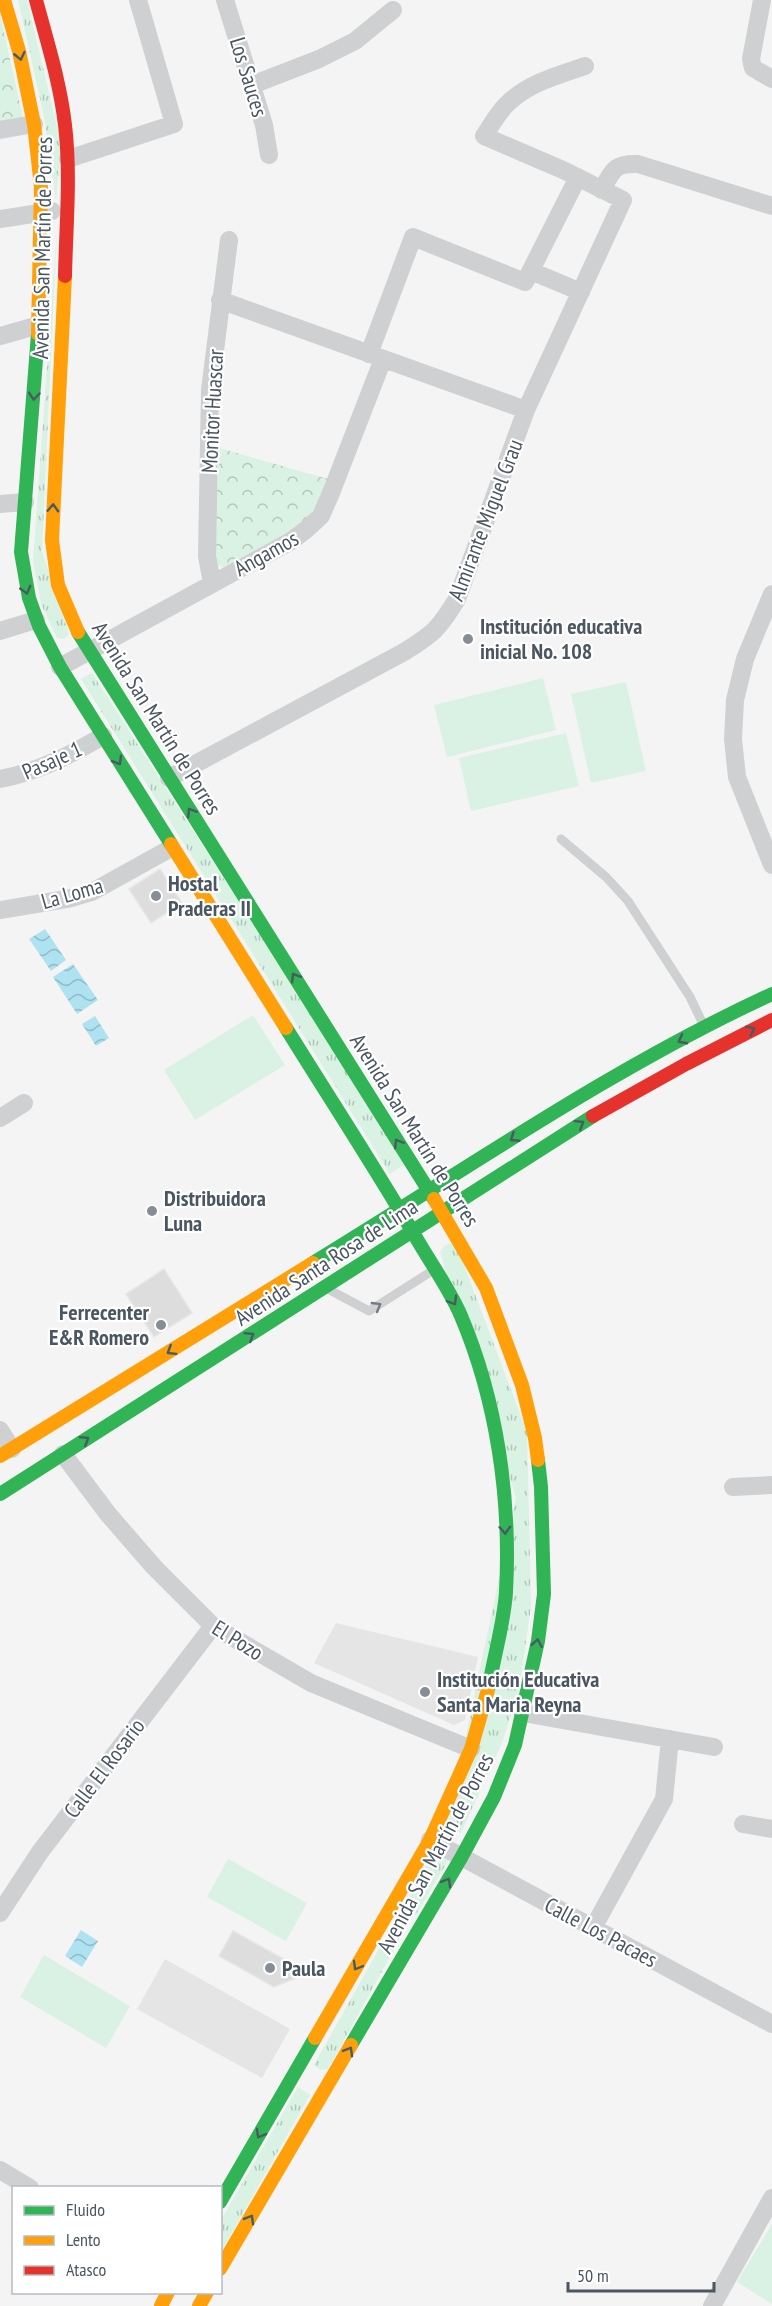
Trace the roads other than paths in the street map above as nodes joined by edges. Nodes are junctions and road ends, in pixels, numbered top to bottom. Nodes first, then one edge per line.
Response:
1 (4, 0) edge
2 (36, 0) edge
3 (138, 0) edge
4 (225, 0) edge
5 (762, 0) edge
6 (393, 10) dead end
7 (585, 66) dead end
8 (772, 79) edge
9 (252, 85) junction
10 (34, 124) junction
11 (0, 130) edge
12 (269, 154) dead end
13 (68, 159) junction
14 (578, 177) junction
15 (602, 190) junction
16 (772, 206) edge
17 (67, 209) junction
18 (41, 213) junction
19 (0, 219) edge
20 (229, 240) dead end
21 (528, 276) junction
22 (581, 292) junction
23 (220, 300) junction
24 (39, 325) junction
25 (0, 336) edge
26 (376, 356) junction
27 (526, 410) junction
28 (25, 502) junction
29 (0, 504) edge
30 (212, 583) junction
31 (772, 594) edge
32 (36, 620) junction
33 (0, 631) edge
34 (89, 652) junction
35 (60, 667) junction
36 (103, 736) junction
37 (169, 778) junction
38 (0, 779) edge
39 (561, 839) dead end
40 (171, 848) junction
41 (772, 865) edge
42 (0, 910) edge
43 (772, 994) edge
44 (772, 1020) edge
45 (705, 1028) junction
46 (24, 1103) dead end
47 (0, 1118) edge
48 (429, 1192) junction
49 (400, 1210) junction
50 (442, 1212) junction
51 (413, 1232) junction
52 (435, 1270) junction
53 (326, 1288) junction
54 (0, 1431) edge
55 (6, 1453) edge
56 (63, 1454) junction
57 (772, 1485) edge
58 (734, 1487) dead end
59 (531, 1488) junction
60 (503, 1490) junction
61 (0, 1494) edge
62 (213, 1626) junction
63 (523, 1713) junction
64 (670, 1739) junction
65 (714, 1747) dead end
66 (471, 1749) junction
67 (743, 1824) dead end
68 (772, 1829) edge
69 (430, 1840) junction
70 (461, 1858) junction
71 (0, 1913) edge
72 (402, 1925) junction
73 (593, 1928) junction
74 (772, 2024) edge
75 (310, 2082) junction
76 (0, 2170) edge
77 (28, 2186) edge
78 (772, 2198) edge
79 (222, 2199) edge
80 (222, 2266) edge
81 (712, 2306) edge

1 -> 10 main road, Avenida San Martín de Porres
2 - 13 main road, Avenida San Martín de Porres
3 - 13 street
4 - 9 street, Los Sauces
5 - 8 street
6 - 9 street
7 - 14 street
9 - 12 street, Los Sauces
10 - 11 street
10 - 18 main road, Avenida San Martín de Porres
13 - 17 main road, Avenida San Martín de Porres
14 - 15 street
14 - 21 street
15 - 16 street
15 - 22 street, Almirante Miguel Grau
17 - 18 street
34 -> 17 main road, Avenida San Martín de Porres
18 - 19 street
18 - 24 main road, Avenida San Martín de Porres
20 - 23 street, Monitor Huascar
21 - 22 street
21 - 26 street, Angamos
22 - 27 street, Almirante Miguel Grau
23 - 26 street
23 - 30 street, Monitor Huascar
24 - 25 street
24 -> 28 main road, Avenida San Martín de Porres
26 - 27 street
26 - 30 street, Angamos
27 - 37 street, Almirante Miguel Grau
28 - 29 street
28 -> 32 main road, Avenida San Martín de Porres
30 - 34 street, Angamos
31 - 41 street
32 - 33 street
32 - 35 main road, Avenida San Martín de Porres
34 - 35 street, Angamos
34 - 37 main road, Avenida San Martín de Porres
35 - 36 main road, Avenida San Martín de Porres
36 - 38 street, Pasaje 1
36 -> 40 main road, Avenida San Martín de Porres
48 -> 37 main road, Avenida San Martín de Porres
39 - 45 lane
40 - 42 street, La Loma
40 - 49 main road, Avenida San Martín de Porres
43 - 45 main road, Avenida Santa Rosa de Lima
50 -> 44 main road, Avenida Santa Rosa de Lima
45 -> 48 main road, Avenida Santa Rosa de Lima
46 - 47 street
48 - 49 main road, Avenida Santa Rosa de Lima
48 - 50 main road, Avenida San Martín de Porres
49 - 51 main road, Avenida San Martín de Porres
49 -> 55 main road, Avenida Santa Rosa de Lima
50 - 51 main road, Avenida Santa Rosa de Lima
50 - 59 main road, Avenida San Martín de Porres
51 - 52 main road, Avenida San Martín de Porres
51 - 53 main road, Avenida Santa Rosa de Lima
53 -> 52 lane
52 -> 60 main road, Avenida San Martín de Porres
56 -> 53 main road, Avenida Santa Rosa de Lima
54 - 55 street
56 - 61 main road, Avenida Santa Rosa de Lima
56 - 62 street, El Pozo
57 - 58 street
59 - 60 main road
63 -> 59 main road, Avenida San Martín de Porres
60 -> 66 main road, Avenida San Martín de Porres
62 - 66 street, El Pozo
62 - 71 street, Calle El Rosario
63 - 64 street
63 - 70 main road, Avenida San Martín de Porres
64 - 65 street
64 - 73 street
66 - 69 main road, Avenida San Martín de Porres
67 - 68 street
69 - 70 street, Calle Los Pacaes
69 - 72 main road, Avenida San Martín de Porres
72 -> 70 main road, Avenida San Martín de Porres
70 - 73 street, Calle Los Pacaes
75 -> 72 main road, Avenida San Martín de Porres
72 -> 75 main road, Avenida San Martín de Porres
73 - 74 street, Calle Los Pacaes
75 -> 79 main road, Avenida San Martín de Porres
80 -> 75 main road, Avenida San Martín de Porres
76 - 77 street
78 - 81 street

